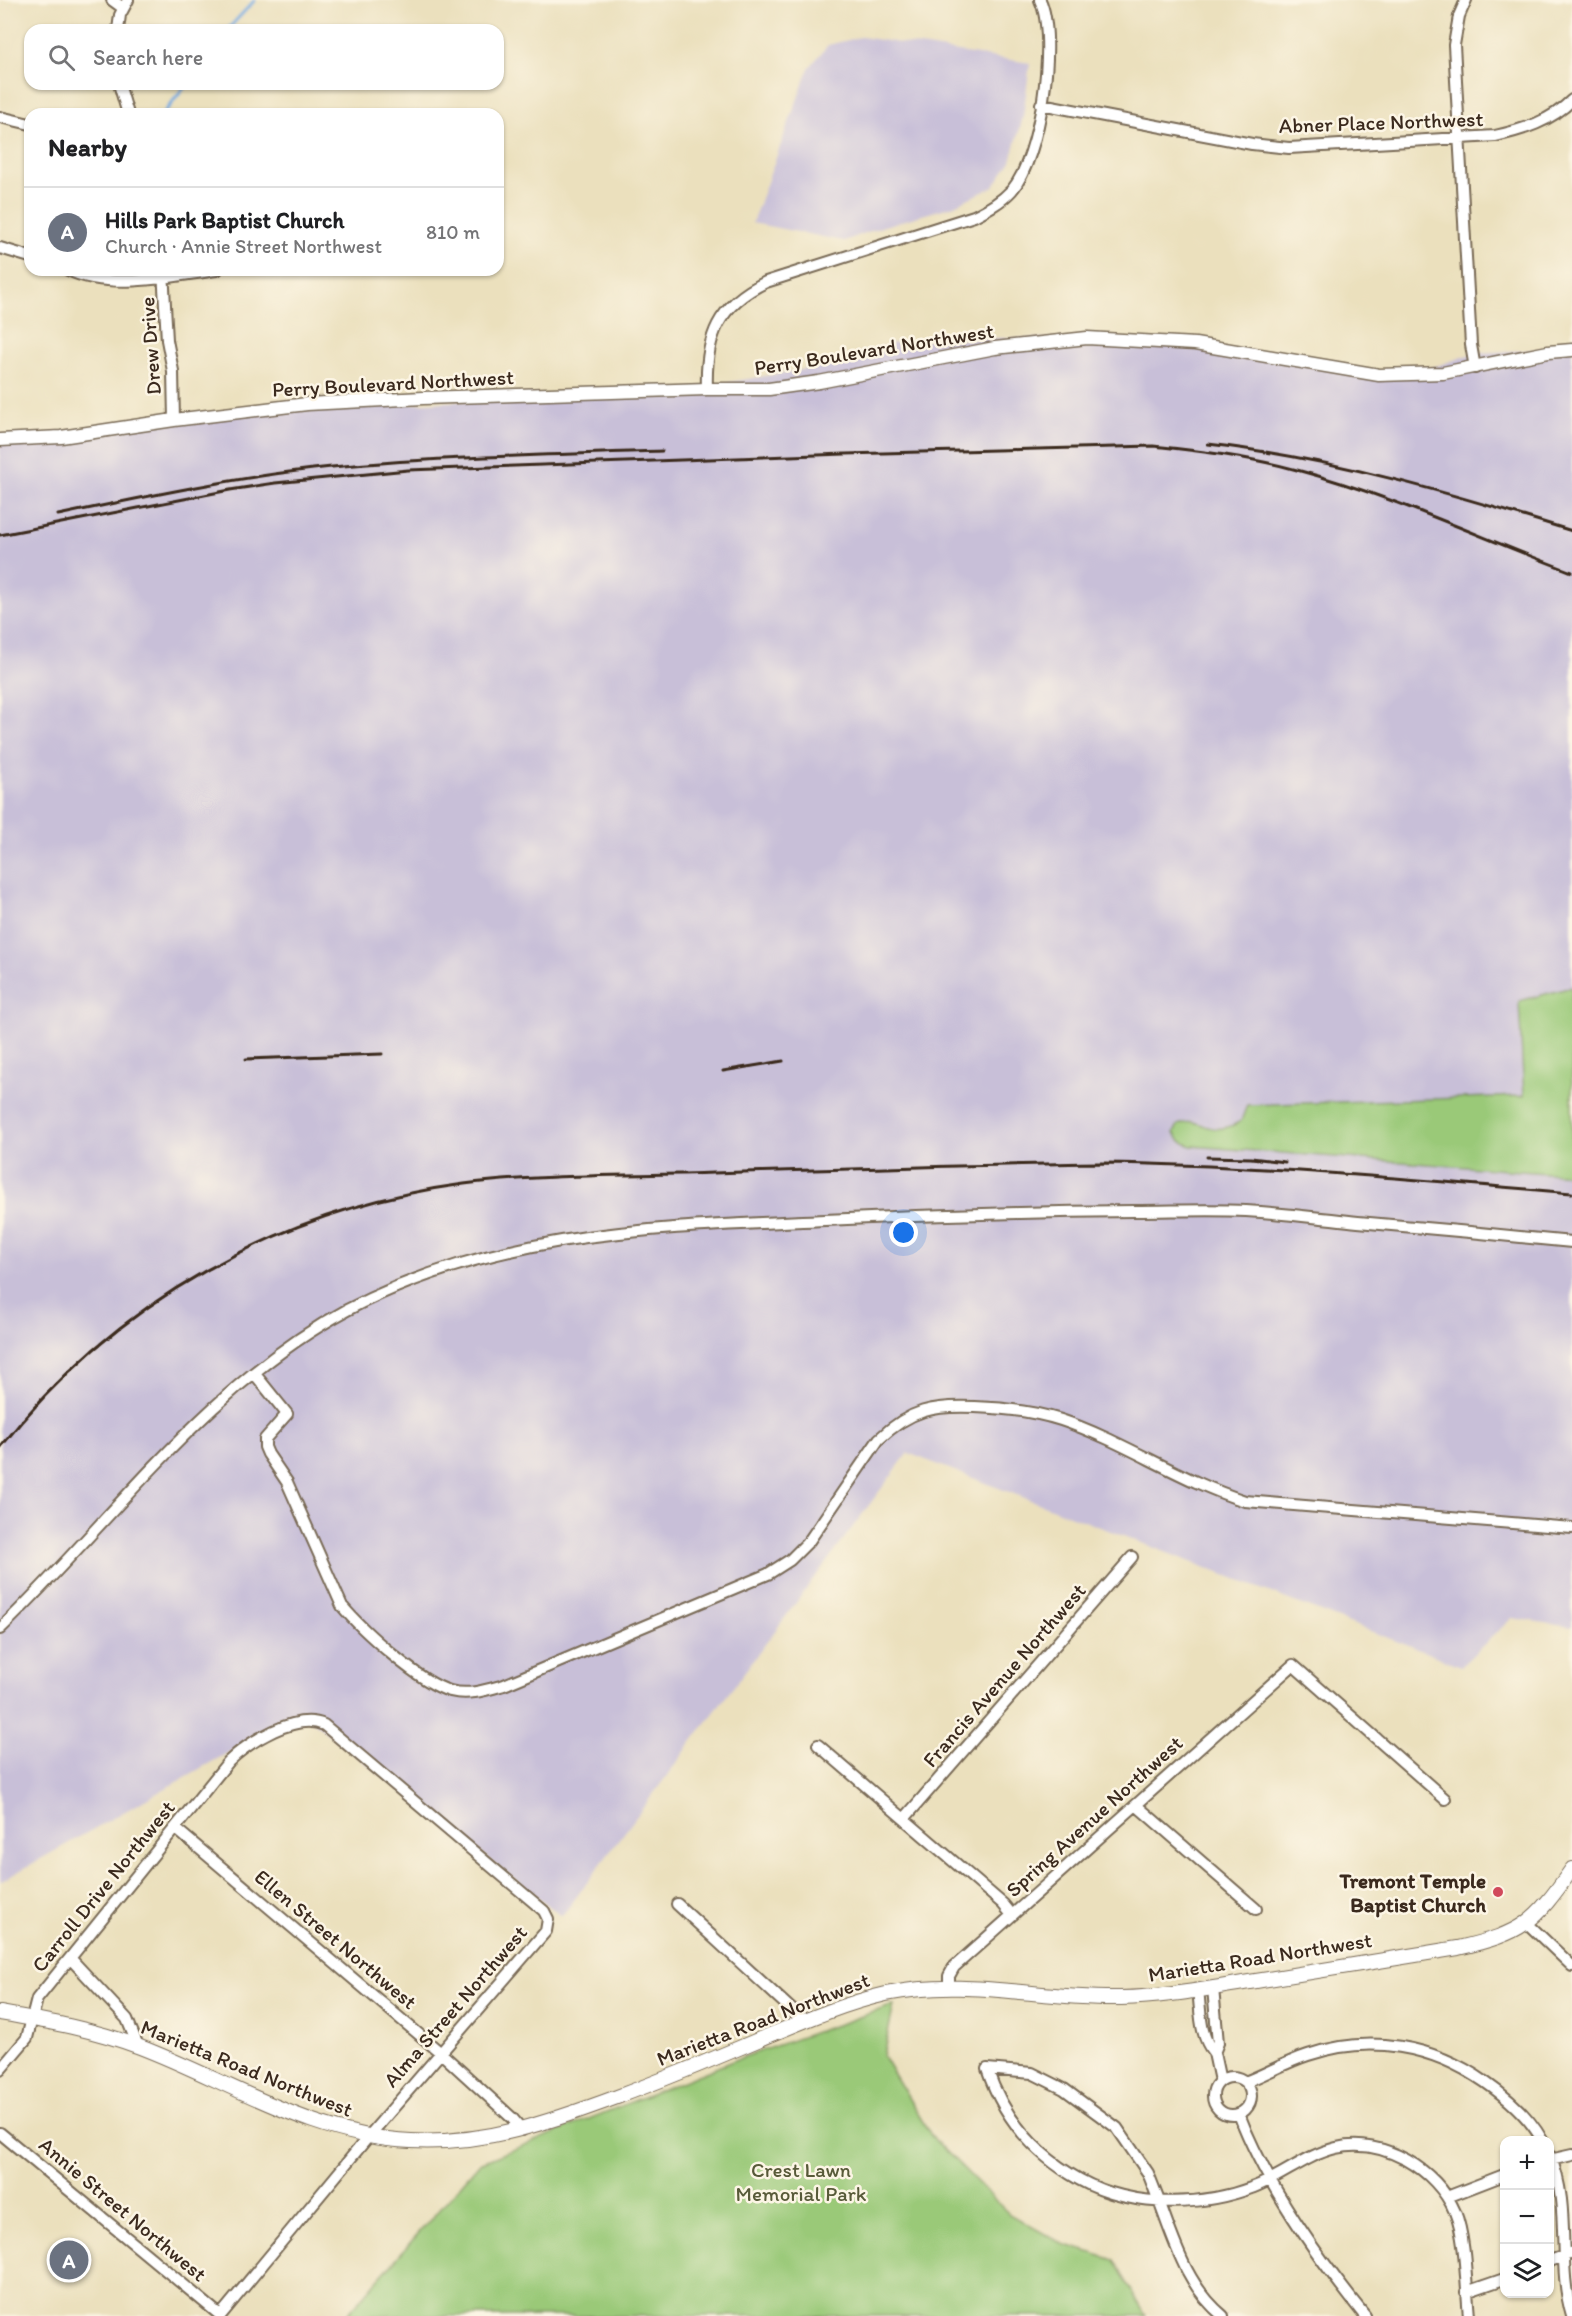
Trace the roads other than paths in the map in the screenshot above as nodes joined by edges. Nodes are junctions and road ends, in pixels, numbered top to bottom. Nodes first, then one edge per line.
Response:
1 (112, 0) edge
2 (1040, 0) edge
3 (1466, 0) edge
4 (125, 4) edge
5 (119, 24) edge
6 (121, 90) edge
7 (1572, 99) edge
8 (1041, 104) junction
9 (126, 108) edge
10 (0, 117) edge
11 (24, 123) edge
12 (1458, 139) junction
13 (0, 248) edge
14 (24, 255) edge
15 (85, 276) edge
16 (147, 276) edge
17 (164, 276) edge
18 (1572, 350) edge
19 (1475, 368) junction
20 (707, 389) junction
21 (174, 420) junction
22 (0, 440) edge
23 (1572, 1242) edge
24 (254, 1374) junction
25 (1572, 1528) edge
26 (1132, 1557) dead end
27 (0, 1629) edge
28 (257, 1739) joint
29 (818, 1745) dead end
30 (1445, 1799) dead end
31 (1136, 1805) junction
32 (904, 1819) junction
33 (176, 1828) junction
34 (1572, 1869) edge
35 (676, 1904) dead end
36 (1256, 1909) dead end
37 (1012, 1915) junction
38 (1527, 1923) junction
39 (70, 1958) junction
40 (1572, 1966) edge
41 (949, 1986) junction
42 (1213, 1988) junction
43 (1198, 1990) junction
44 (0, 2013) edge
45 (32, 2018) junction
46 (804, 2021) junction
47 (138, 2046) junction
48 (441, 2053) junction
49 (1214, 2053) junction
50 (0, 2070) edge
51 (1220, 2081) junction
52 (1245, 2082) junction
53 (1239, 2114) junction
54 (522, 2130) junction
55 (0, 2133) edge
56 (369, 2136) junction
57 (1539, 2136) edge
58 (1572, 2155) edge
59 (1554, 2157) edge
60 (1554, 2166) edge
61 (1500, 2176) edge
62 (1271, 2179) junction
63 (1448, 2196) junction
64 (1159, 2202) junction
65 (1569, 2253) edge
66 (1554, 2259) edge
67 (1500, 2279) edge
68 (1466, 2292) junction
69 (220, 2315) edge
70 (1223, 2316) edge
71 (1365, 2316) edge
72 (1468, 2316) edge
73 (1572, 2316) edge

1 - 4 street
2 - 8 street
3 - 12 street
4 - 5 street
6 - 9 street
7 - 12 street, Abner Place Northwest
8 - 12 street, Abner Place Northwest
8 - 20 street
10 - 11 street
12 - 19 street
13 - 14 street
15 - 16 street
17 - 21 street, Drew Drive
18 - 19 street, Perry Boulevard Northwest
19 - 20 street, Perry Boulevard Northwest
20 - 21 street, Perry Boulevard Northwest
21 - 22 street, Perry Boulevard Northwest
23 - 24 street
24 - 25 street
24 - 27 street
26 - 32 street, Francis Avenue Northwest
28 - 33 street, Carroll Drive Northwest
28 - 48 street, Alma Street Northwest
29 - 32 street
30 - 31 street, Spring Avenue Northwest
31 - 36 street
31 - 37 street, Spring Avenue Northwest
32 - 37 street
33 - 39 street, Carroll Drive Northwest
33 - 48 street, Ellen Street Northwest
34 - 38 main road, Marietta Road Northwest
35 - 46 street
37 - 41 street, Spring Avenue Northwest
38 - 40 street
38 - 42 main road, Marietta Road Northwest
39 - 45 street, Carroll Drive Northwest
39 - 47 street
41 - 43 main road, Marietta Road Northwest
41 - 46 main road, Marietta Road Northwest
42 - 43 main road, Marietta Road Northwest
42 - 49 street
43 - 49 street
44 - 45 main road, Marietta Road Northwest
45 - 47 main road, Marietta Road Northwest
45 - 50 street, Carroll Drive Northwest
46 - 54 main road, Marietta Road Northwest
47 - 56 main road, Marietta Road Northwest
48 - 54 street, Ellen Street Northwest
48 - 56 street, Alma Street Northwest
49 - 51 street
51 - 52 street
51 - 53 street
52 - 53 street
52 - 57 street
53 - 62 street
54 - 56 main road, Marietta Road Northwest
55 - 69 street, Annie Street Northwest
56 - 69 street, Alma Street Northwest
58 - 59 street
60 - 65 street
61 - 63 street
62 - 63 street
62 - 64 street
62 - 71 street
63 - 68 street
64 - 64 street
64 - 70 street
65 - 66 street
65 - 73 street
67 - 68 street
68 - 72 street

